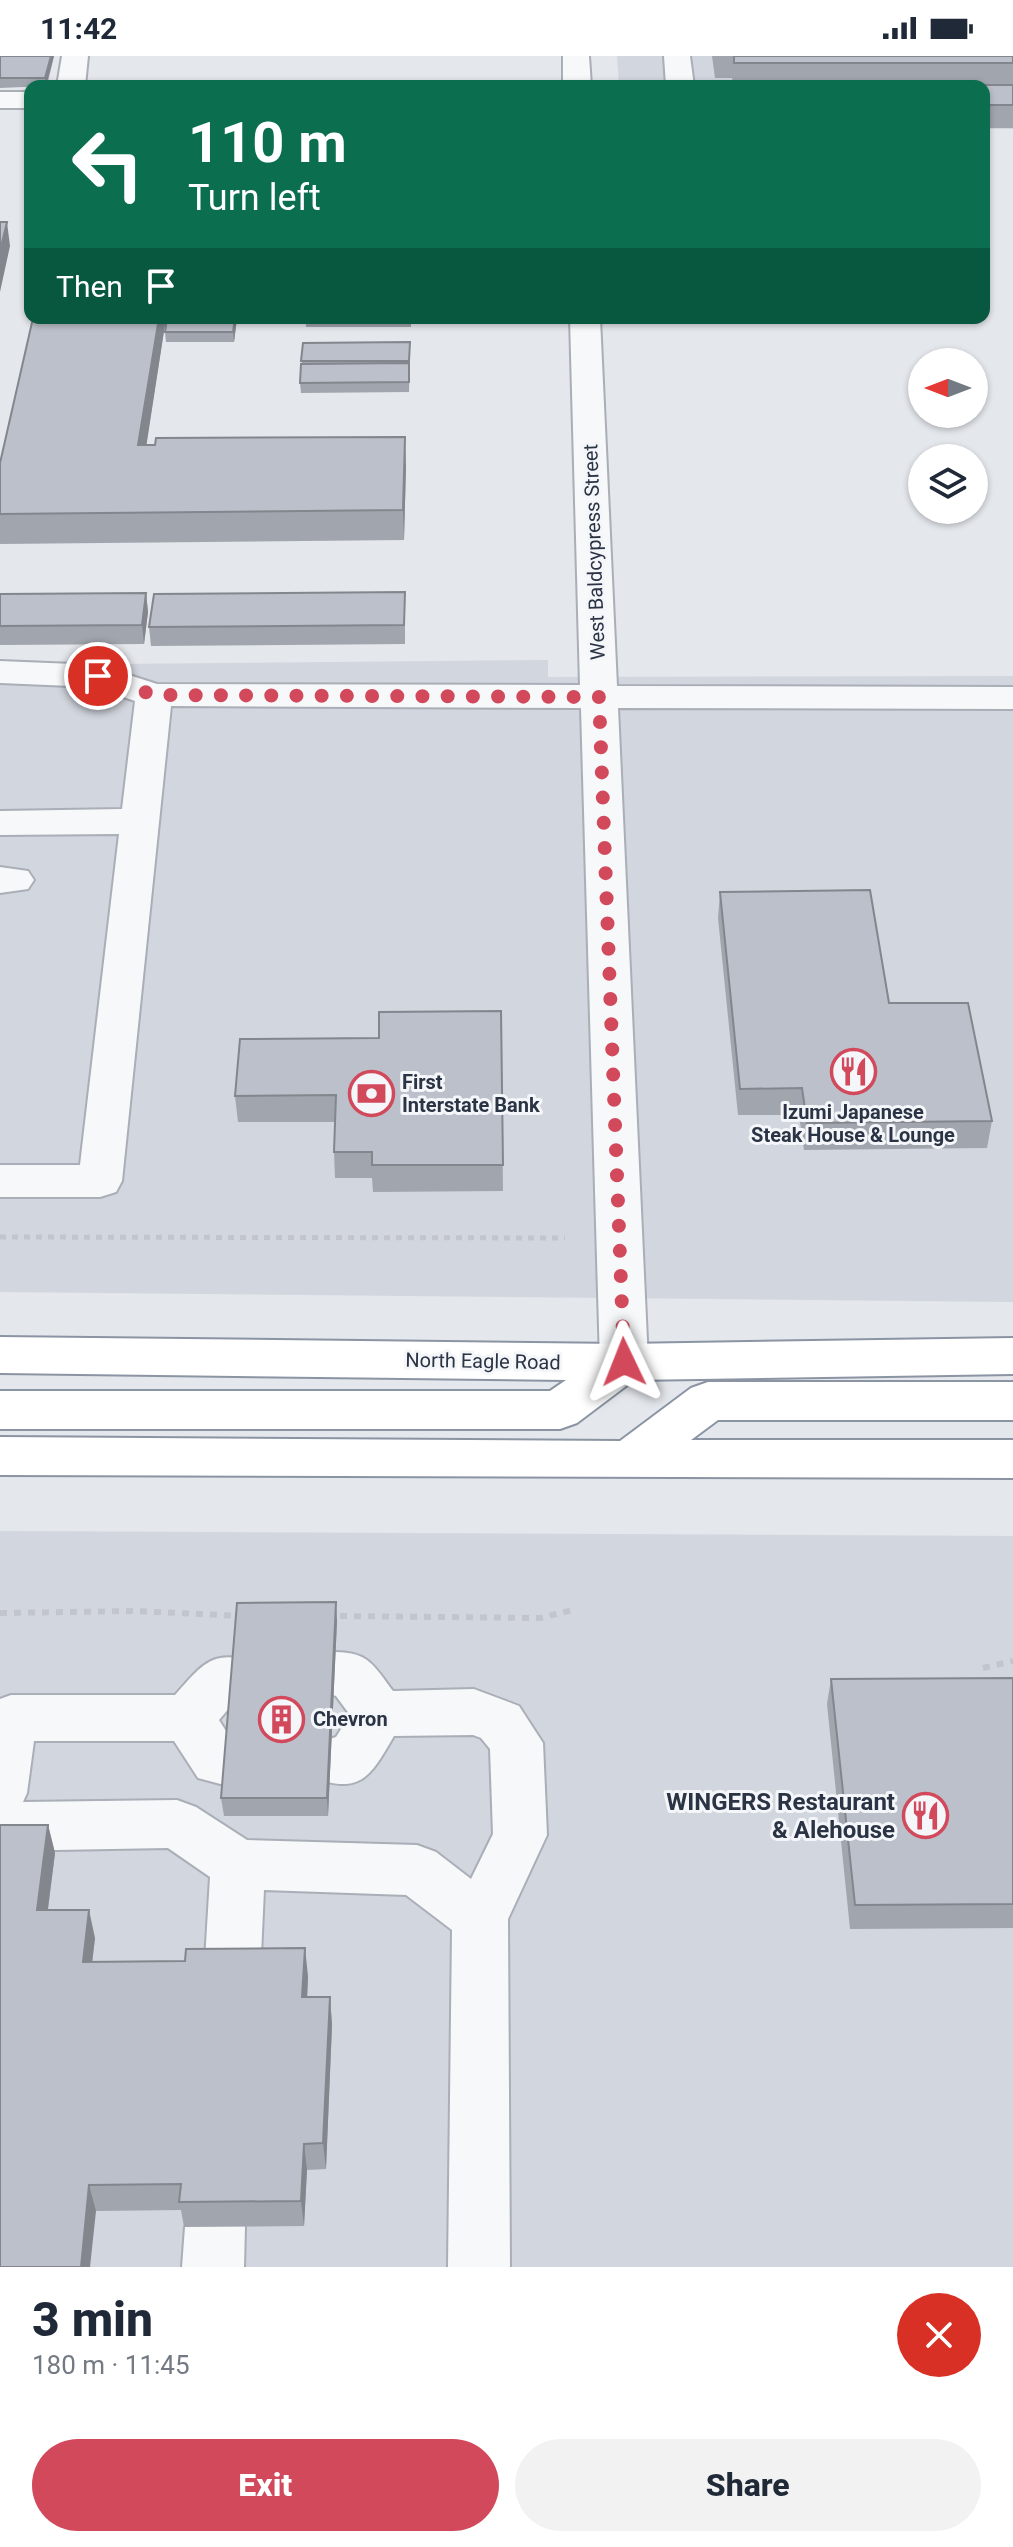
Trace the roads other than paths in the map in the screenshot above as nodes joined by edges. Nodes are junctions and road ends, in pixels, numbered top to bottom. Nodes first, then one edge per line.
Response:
1 (75, 56) edge
2 (576, 56) edge
3 (677, 56) edge
4 (70, 80) edge
5 (577, 80) edge
6 (679, 80) edge
7 (0, 100) edge
8 (24, 100) edge
9 (585, 324) edge
10 (0, 672) edge
11 (154, 695) junction
12 (599, 697) junction
13 (1013, 698) edge
14 (139, 821) junction
15 (0, 823) edge
16 (0, 1181) edge
17 (0, 1355) edge
18 (1013, 1356) edge
19 (624, 1362) junction
20 (1013, 1401) edge
21 (0, 1410) edge
22 (0, 1456) edge
23 (1013, 1459) edge
24 (630, 1460) junction
25 (335, 1674) edge
26 (235, 1678) edge
27 (379, 1714) junction
28 (188, 1718) junction
29 (330, 1761) edge
30 (228, 1763) edge
31 (0, 1793) edge
32 (0, 1827) edge
33 (238, 1865) junction
34 (480, 1919) junction
35 (232, 1977) edge
36 (479, 2267) edge

1 - 4 street
2 - 5 street
3 - 6 street
7 - 8 street
9 - 12 street, West Baldcypress Street
10 - 11 street
11 - 12 street
11 - 14 street
12 - 13 street
12 - 19 street, West Baldcypress Street
14 - 15 street
14 - 16 street
17 - 19 highway, North Eagle Road
18 - 19 highway, North Eagle Road
19 - 21 highway
20 - 24 highway
22 - 24 highway
23 - 24 highway
25 - 27 street
26 - 28 street
27 - 29 street
27 - 34 street
28 - 30 street
28 - 31 street
32 - 33 street
33 - 34 street
33 - 35 street
34 - 36 street

